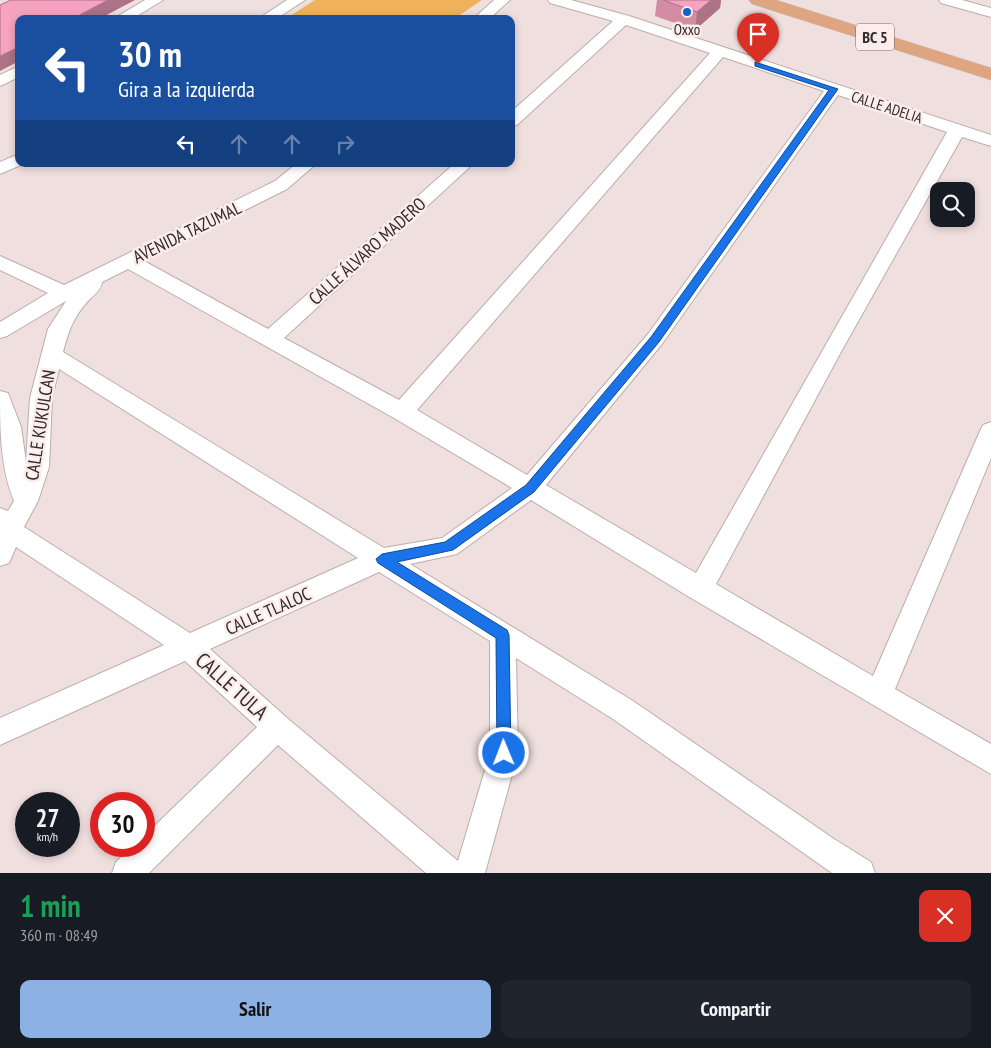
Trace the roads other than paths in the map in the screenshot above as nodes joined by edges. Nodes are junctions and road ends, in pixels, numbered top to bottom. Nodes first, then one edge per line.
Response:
1 (156, 0) edge
2 (298, 0) edge
3 (503, 0) edge
4 (555, 0) edge
5 (760, 0) edge
6 (946, 0) edge
7 (991, 13) edge
8 (128, 15) edge
9 (272, 15) edge
10 (485, 15) edge
11 (624, 19) junction
12 (720, 51) junction
13 (15, 73) edge
14 (991, 74) edge
15 (0, 81) edge
16 (834, 89) junction
17 (515, 117) edge
18 (956, 130) junction
19 (991, 141) edge
20 (15, 161) edge
21 (303, 167) edge
22 (461, 167) edge
23 (0, 169) edge
24 (129, 261) junction
25 (0, 262) edge
26 (102, 274) junction
27 (64, 293) junction
28 (0, 331) edge
29 (270, 339) junction
30 (52, 355) junction
31 (0, 400) edge
32 (402, 412) junction
33 (991, 432) edge
34 (530, 488) junction
35 (26, 501) junction
36 (5, 524) edge
37 (0, 556) edge
38 (382, 559) junction
39 (700, 590) junction
40 (503, 635) junction
41 (189, 647) junction
42 (879, 694) junction
43 (277, 727) junction
44 (0, 732) edge
45 (991, 760) edge
46 (127, 873) edge
47 (449, 873) edge
48 (470, 873) edge
49 (860, 873) edge

1 - 8 street
2 - 9 street
3 - 10 street
4 - 11 street, CALLE ADELIA
5 - 14 main road, BC 5
6 - 7 street
11 - 12 street, CALLE ADELIA
11 - 17 street
12 - 16 street, CALLE ADELIA
12 - 32 street
13 - 15 street
16 - 18 street, CALLE ADELIA
16 - 34 street, CALLE TLALOC
18 - 19 street, CALLE ADELIA
18 - 39 street
20 - 23 street
21 - 24 street, AVENIDA TAZUMAL
22 - 29 street, CALLE ÁLVARO MADERO
24 - 26 street, AVENIDA TAZUMAL
24 - 29 street
25 - 27 street
26 - 27 street, AVENIDA TAZUMAL
26 - 30 street, CALLE KUKULCAN
27 - 28 street, AVENIDA TAZUMAL
29 - 32 street
30 - 35 street, CALLE KUKULCAN
30 - 38 street
31 - 35 street
32 - 34 street
33 - 42 street
34 - 38 street, CALLE TLALOC
34 - 39 street
35 - 36 street, CALLE KUKULCAN
36 - 37 street, CALLE KUKULCAN
36 - 41 street, CALLE TULA
38 - 40 street
38 - 41 street, CALLE TLALOC
39 - 42 street
40 - 48 street
40 - 49 street
41 - 43 street, CALLE TULA
41 - 44 street, CALLE TLALOC
42 - 45 street
43 - 46 street
43 - 47 street, CALLE TULA

